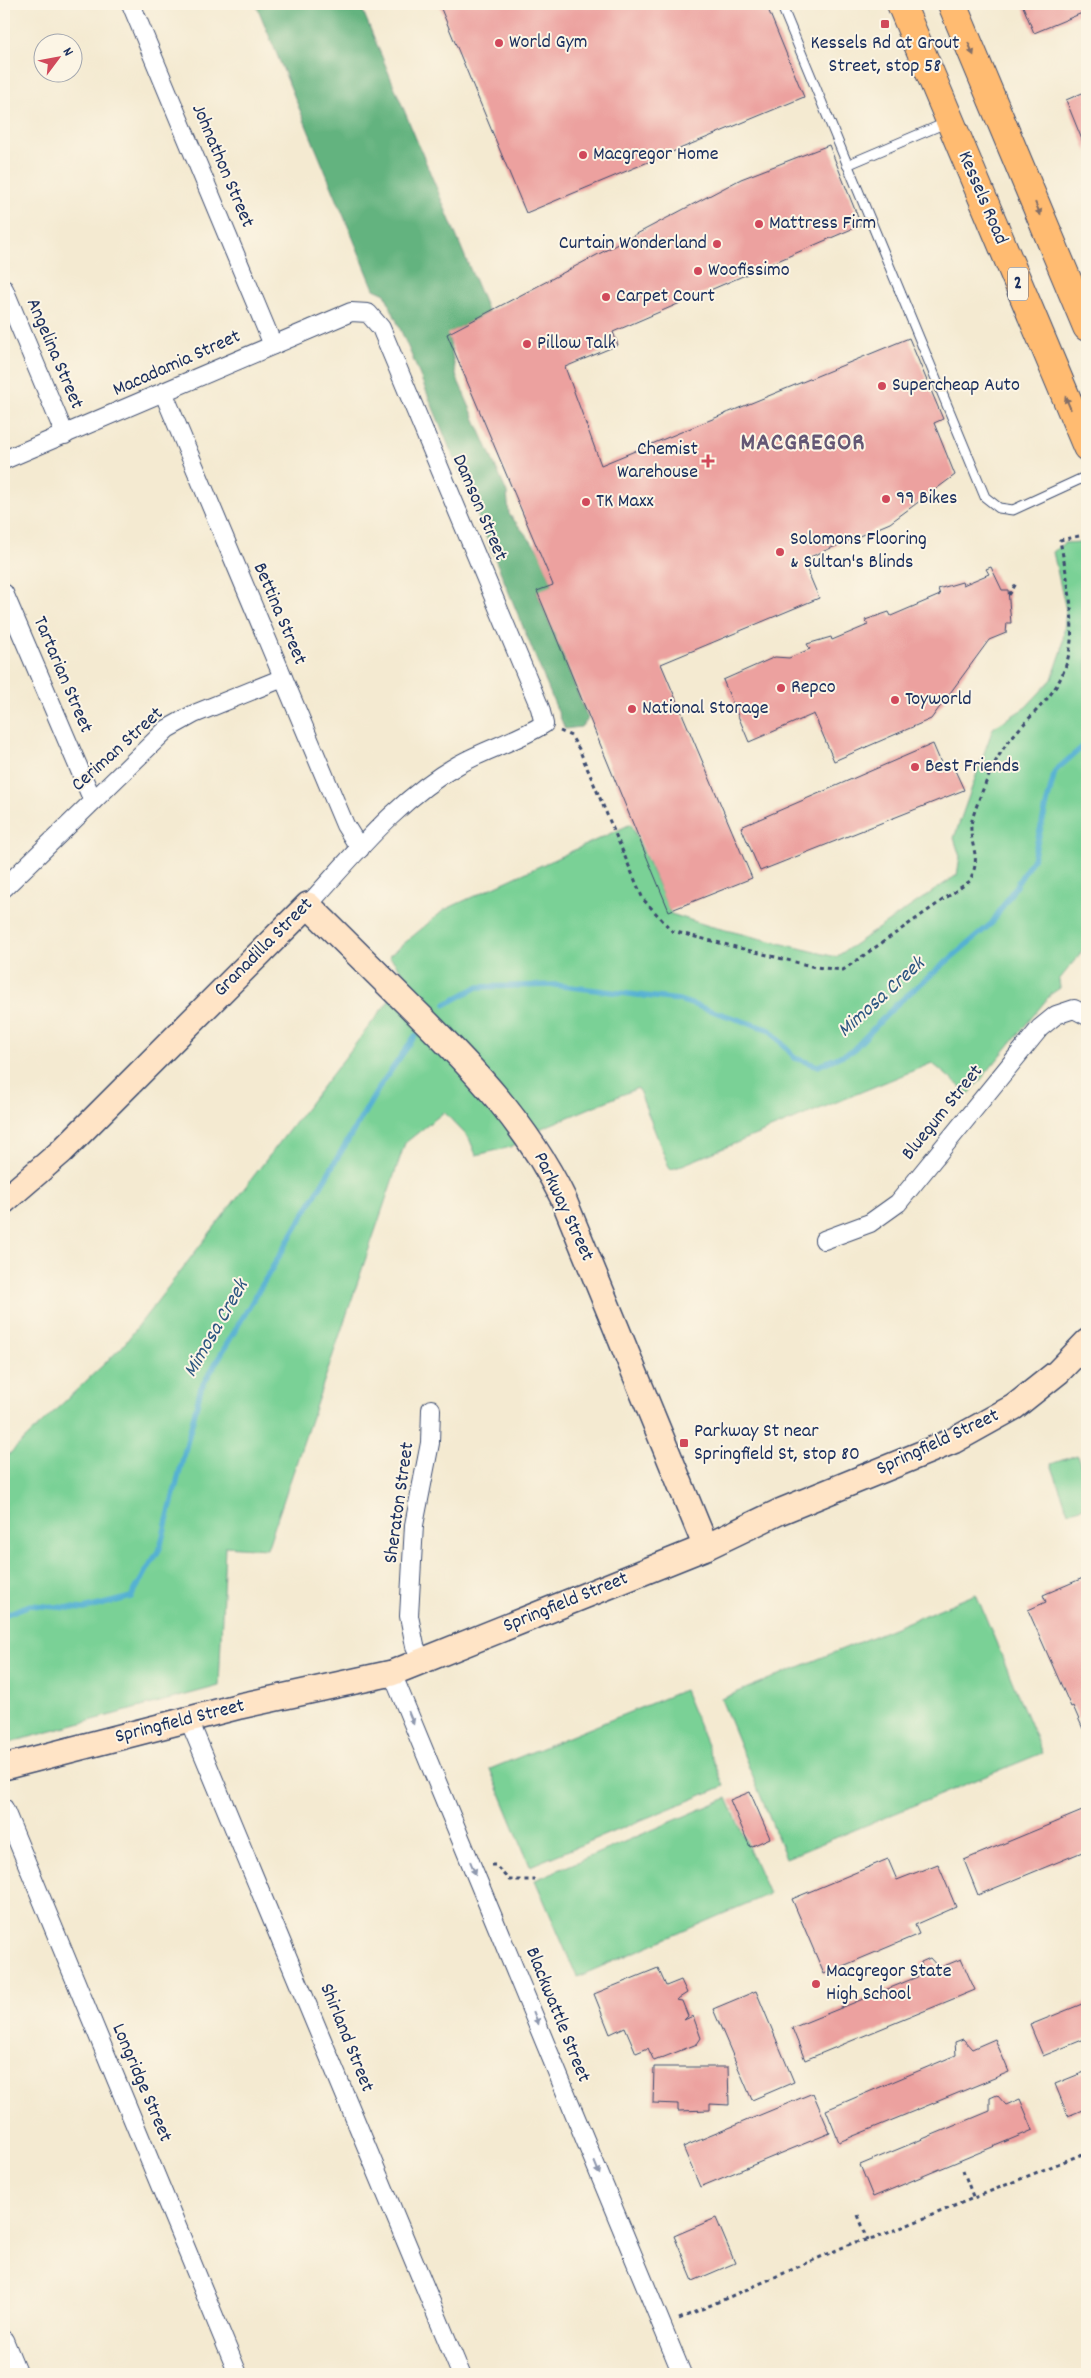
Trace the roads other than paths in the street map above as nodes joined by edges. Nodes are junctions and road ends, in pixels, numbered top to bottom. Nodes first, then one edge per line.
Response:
1 (131, 4) edge
2 (781, 4) edge
3 (901, 4) edge
4 (952, 4) edge
5 (950, 121) junction
6 (847, 165) junction
7 (4, 290) edge
8 (368, 313) joint
9 (1087, 326) edge
10 (273, 345) junction
11 (164, 394) junction
12 (65, 435) junction
13 (1087, 447) edge
14 (4, 460) edge
15 (1087, 476) edge
16 (4, 593) edge
17 (283, 678) junction
18 (544, 724) joint
19 (93, 801) junction
20 (360, 849) junction
21 (4, 888) edge
22 (308, 905) junction
23 (1087, 1016) edge
24 (4, 1201) edge
25 (824, 1240) dead end
26 (1087, 1342) edge
27 (431, 1409) dead end
28 (706, 1547) junction
29 (422, 1661) junction
30 (392, 1673) junction
31 (189, 1720) junction
32 (4, 1767) edge
33 (4, 1808) edge
34 (4, 2340) edge
35 (677, 2373) edge
36 (18, 2374) edge
37 (238, 2374) edge
38 (461, 2374) edge

1 - 10 street, Johnathon Street
2 - 6 lane
3 - 5 highway, Kessels Road / 2
4 -> 9 highway
5 - 6 lane
13 -> 5 highway, Kessels Road / 2
6 - 15 lane
7 - 12 street, Angelina Street
8 - 10 street, Macadamia Street
8 - 18 street, Damson Street
10 - 11 street, Macadamia Street
11 - 12 street, Macadamia Street
11 - 17 street, Bettina Street
12 - 14 street, Macadamia Street
16 - 19 street, Tartarian Street
17 - 19 street, Ceriman Street
17 - 20 street, Bettina Street
18 - 20 street, Granadilla Street
19 - 21 street, Ceriman Street
20 - 22 street, Granadilla Street
22 - 24 street, Granadilla Street
22 - 28 street, Parkway Street
23 - 25 street, Bluegum Street
26 - 28 street, Springfield Street
27 - 29 street, Sheraton Street
28 - 29 street, Springfield Street
29 - 30 street, Springfield Street
30 - 31 street, Springfield Street
30 -> 35 street, Blackwattle Street
31 - 32 street, Springfield Street
31 - 38 street, Shirland Street
33 - 37 street, Longridge Street
34 - 36 street

